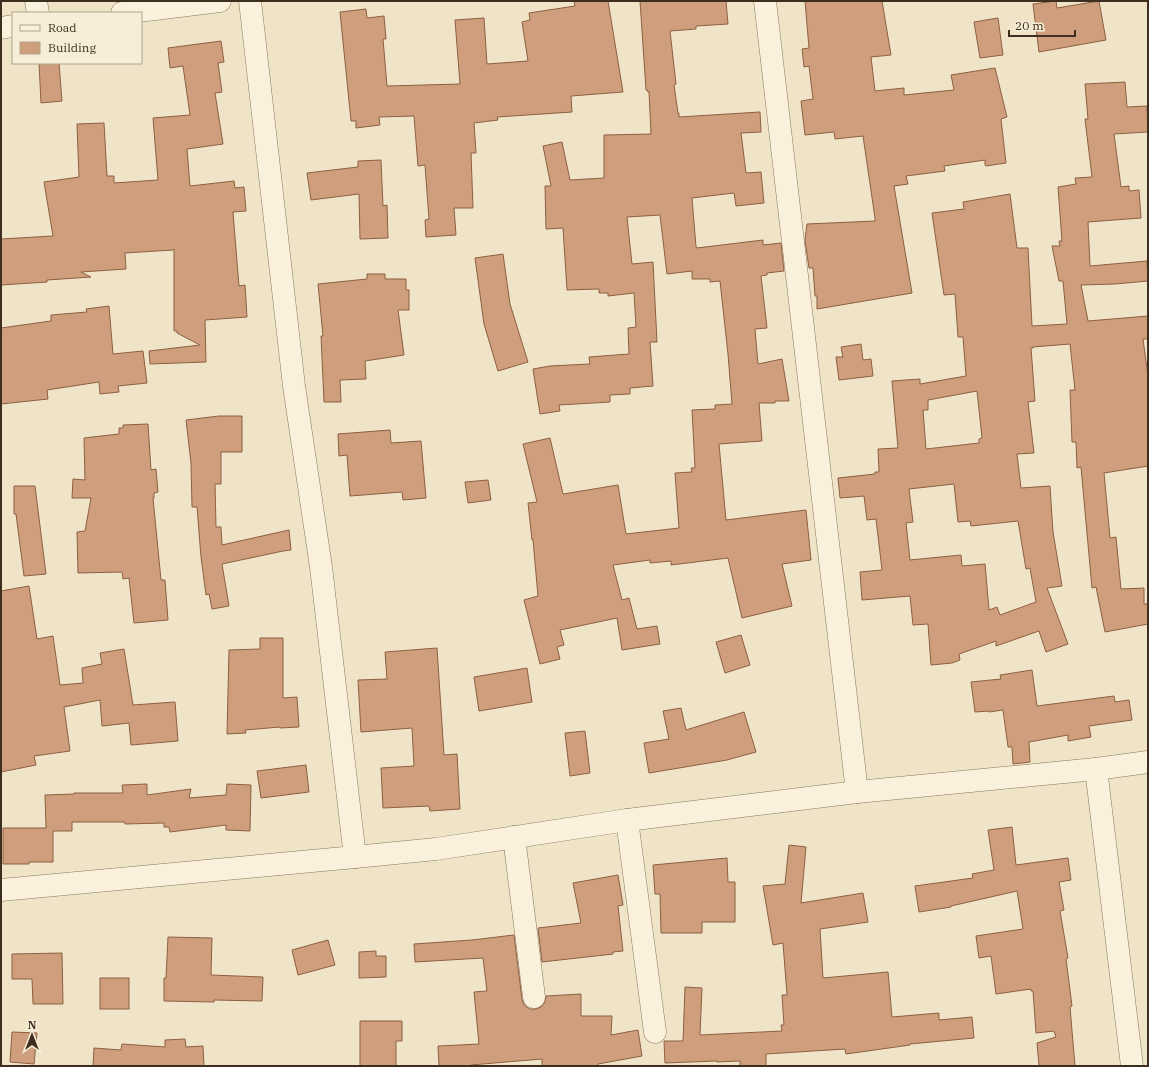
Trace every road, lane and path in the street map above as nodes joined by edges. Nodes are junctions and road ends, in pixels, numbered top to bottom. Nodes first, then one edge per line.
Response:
1 (36, 1) edge
2 (220, 1) edge
3 (250, 1) edge
4 (765, 1) edge
5 (38, 12) edge
6 (130, 12) edge
7 (12, 26) edge
8 (1, 28) edge
9 (1148, 762) edge
10 (1096, 769) junction
11 (857, 792) junction
12 (627, 820) junction
13 (514, 837) junction
14 (355, 857) junction
15 (1, 890) edge
16 (534, 997) dead end
17 (655, 1032) dead end
18 (1132, 1066) edge

1 - 5 street
2 - 6 street
3 - 14 street
4 - 11 street
7 - 8 street
9 - 10 street
10 - 11 street
10 - 18 street
11 - 12 street
12 - 13 street
12 - 17 street
13 - 14 street
13 - 16 street
14 - 15 street

